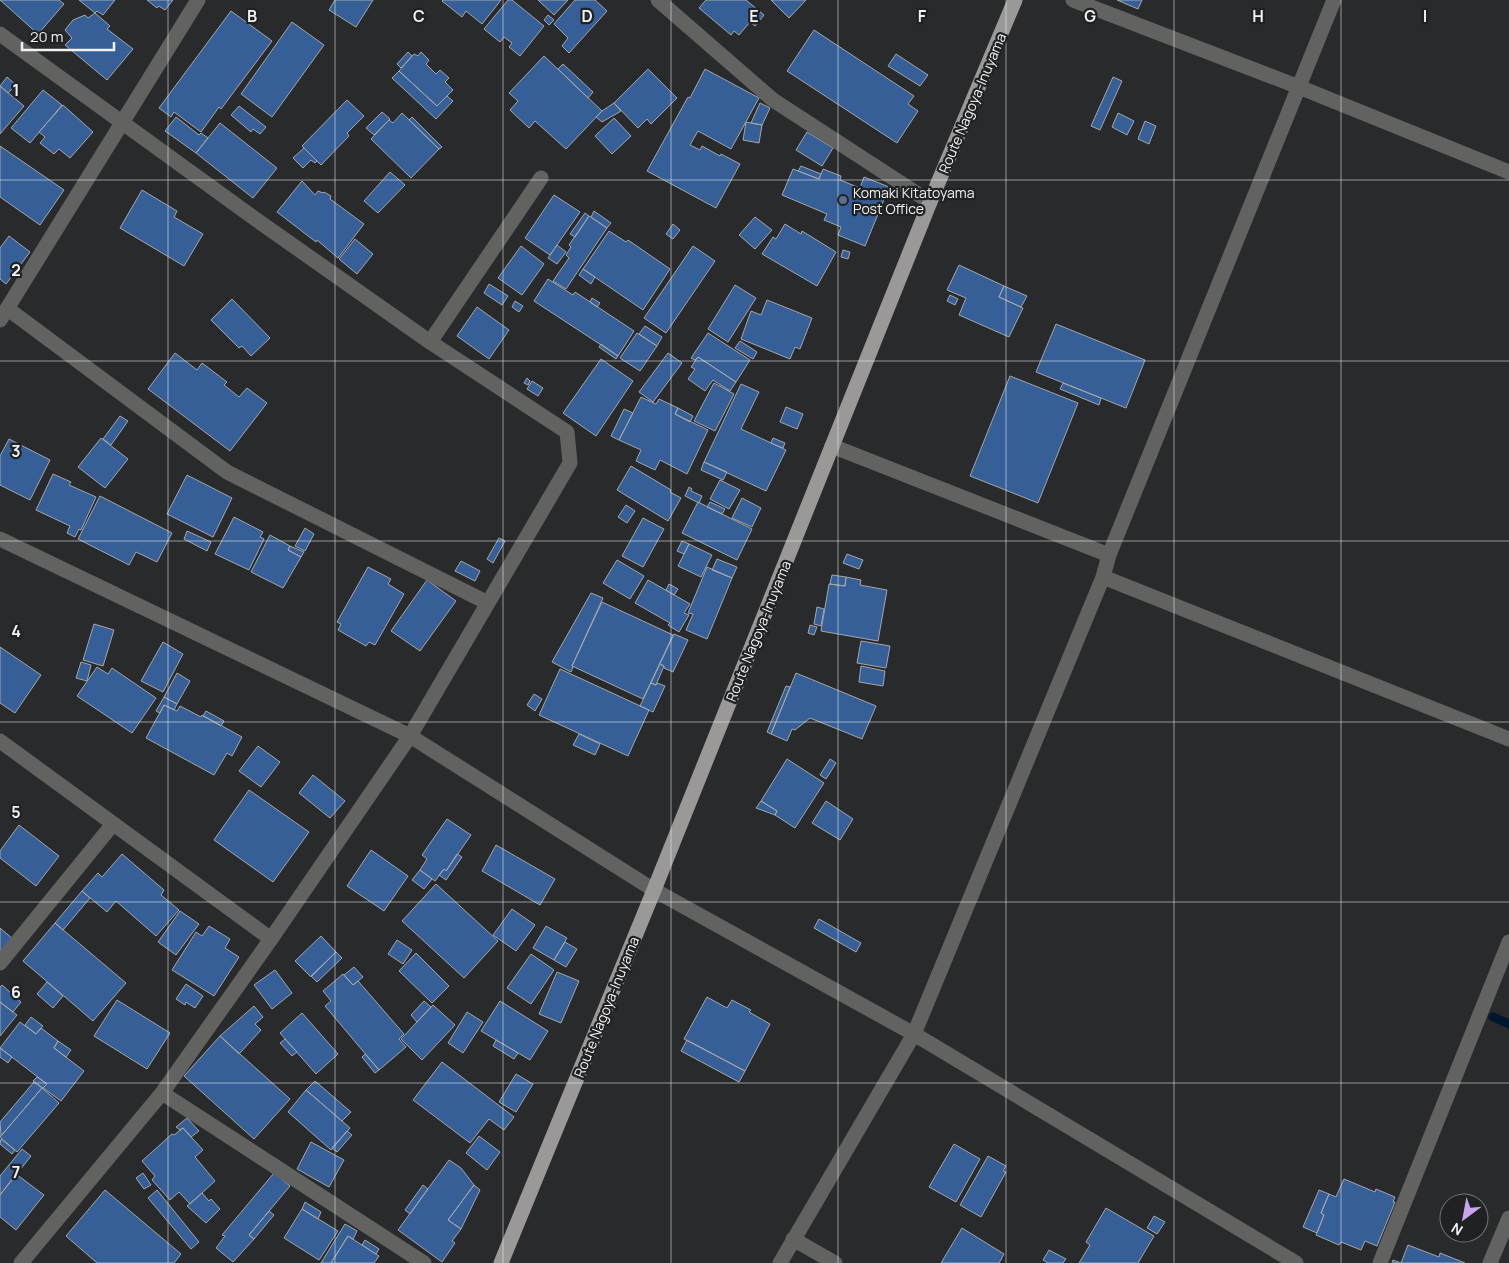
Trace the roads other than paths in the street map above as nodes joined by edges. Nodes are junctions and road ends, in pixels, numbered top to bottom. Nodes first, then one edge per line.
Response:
1 (198, 0) edge
2 (658, 0) edge
3 (1015, 0) edge
4 (1072, 0) edge
5 (1334, 0) edge
6 (0, 34) edge
7 (1299, 87) junction
8 (122, 123) junction
9 (1509, 172) edge
10 (541, 178) dead end
11 (930, 202) junction
12 (4, 315) edge
13 (430, 342) junction
14 (832, 446) junction
15 (0, 539) edge
16 (1109, 555) junction
17 (1103, 577) junction
18 (488, 603) junction
19 (410, 736) junction
20 (1509, 739) edge
21 (0, 741) edge
22 (112, 824) junction
23 (654, 890) junction
24 (271, 939) junction
25 (1509, 942) edge
26 (0, 963) edge
27 (914, 1034) junction
28 (162, 1093) junction
29 (1509, 1218) edge
30 (793, 1239) junction
31 (21, 1263) edge
32 (424, 1263) edge
33 (501, 1263) edge
34 (780, 1263) edge
35 (835, 1263) edge
36 (1296, 1263) edge
37 (1380, 1263) edge
38 (1490, 1263) edge

1 - 8 street
2 - 11 street
3 - 11 main road, Route Nagoya-Inuyama
4 - 7 street
5 - 7 street
6 - 8 street
7 - 9 street
7 - 16 street
8 - 12 street
8 - 13 street
10 - 13 street
11 - 14 main road, Route Nagoya-Inuyama
12 - 18 street
13 - 18 street
14 - 16 street
14 - 23 main road, Route Nagoya-Inuyama
15 - 19 street
16 - 17 street
17 - 20 street
17 - 27 street
18 - 19 street
19 - 23 street
19 - 24 street
21 - 22 street
22 - 24 street
22 - 26 street
23 - 27 street
23 - 33 main road, Route Nagoya-Inuyama
24 - 28 street
25 - 37 street
27 - 30 street
27 - 36 street
28 - 31 street
28 - 32 street
29 - 38 street
30 - 34 street
30 - 35 street

